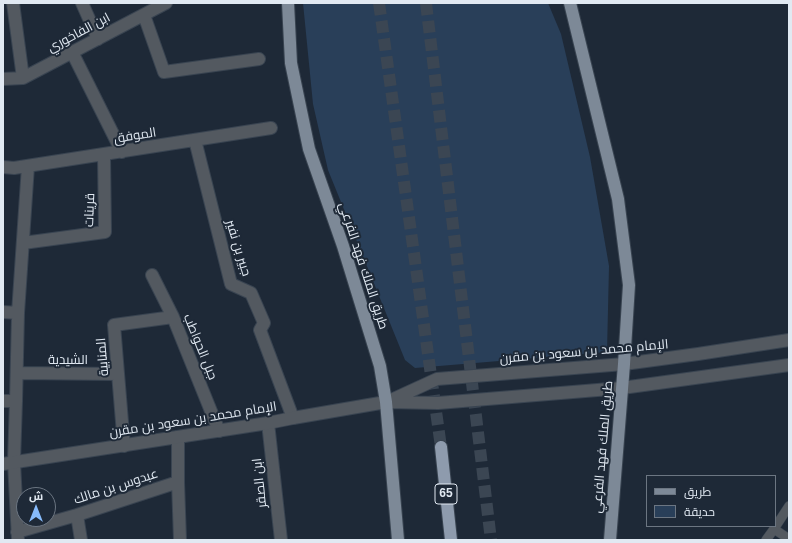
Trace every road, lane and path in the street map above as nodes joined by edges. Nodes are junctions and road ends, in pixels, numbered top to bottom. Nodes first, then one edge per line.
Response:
1 (13, 3) edge
2 (82, 3) edge
3 (166, 3) edge
4 (288, 3) edge
5 (570, 3) edge
6 (144, 15) junction
7 (98, 39) junction
8 (72, 52) junction
9 (259, 59) dead end
10 (23, 78) junction
11 (3, 79) edge
12 (271, 128) dead end
13 (195, 140) junction
14 (122, 152) junction
15 (104, 155) junction
16 (28, 166) junction
17 (3, 167) edge
18 (23, 243) junction
19 (152, 275) dead end
20 (3, 312) edge
21 (18, 313) junction
22 (173, 317) junction
23 (789, 340) edge
24 (624, 364) junction
25 (789, 365) edge
26 (17, 373) junction
27 (118, 374) junction
28 (622, 388) junction
29 (3, 401) edge
30 (16, 401) junction
31 (386, 402) junction
32 (293, 418) junction
33 (268, 423) junction
34 (219, 431) junction
35 (178, 437) junction
36 (124, 446) junction
37 (9, 463) edge
38 (178, 482) junction
39 (789, 506) edge
40 (77, 515) junction
41 (776, 526) edge
42 (774, 529) joint
43 (18, 536) edge
44 (789, 539) edge
45 (81, 540) edge
46 (180, 540) edge
47 (281, 540) edge
48 (398, 540) edge
49 (443, 540) edge
50 (451, 540) edge
51 (610, 540) edge
52 (766, 540) edge

1 - 10 street
2 - 7 street
3 - 6 street, ابن الفاخوري
4 - 31 main road, طريق الملك فهد الفرعي
5 - 24 main road, طريق الملك فهد الفرعي
6 - 7 street, ابن الفاخوري
6 - 9 street
7 - 8 street, ابن الفاخوري
8 - 10 street, ابن الفاخوري
8 - 14 street
10 - 11 street, ابن الفاخوري
12 - 13 street, الموفق
13 - 14 street, الموفق
13 - 32 street, جبير بن نفير
14 - 15 street, الموفق
15 - 16 street, الموفق
15 - 18 street, قرينات
16 - 17 street, الموفق
16 - 18 street
18 - 21 street
19 - 22 street, جبل الحواطب
20 - 21 street
21 - 26 street
22 - 27 street, المنابية
22 - 34 street, جبل الحواطب
23 - 24 street, الإمام محمد بن سعود بن مقرن
24 - 28 main road, طريق الملك فهد الفرعي
24 - 31 street, الإمام محمد بن سعود بن مقرن
25 - 28 street, الإمام محمد بن سعود بن مقرن
26 - 27 street, الشيدية
26 - 30 street
27 - 36 street, المنابية
28 - 31 street, الإمام محمد بن سعود بن مقرن
28 - 51 main road, طريق الملك فهد الفرعي
29 - 30 street
30 - 37 street
31 - 32 street, الإمام محمد بن سعود بن مقرن
31 - 48 main road, طريق الملك فهد الفرعي
32 - 33 street, الإمام محمد بن سعود بن مقرن
33 - 34 street, الإمام محمد بن سعود بن مقرن
33 - 47 street, ابن الصقر
34 - 35 street, الإمام محمد بن سعود بن مقرن
35 - 36 street, الإمام محمد بن سعود بن مقرن
35 - 38 street
36 - 37 street, الإمام محمد بن سعود بن مقرن
37 - 43 street
38 - 40 street, عبدوس بن مالك
38 - 46 street
39 - 41 lane
40 - 43 street, عبدوس بن مالك
40 - 45 street
42 - 44 lane
42 - 52 lane
49 - 50 highway, 65

